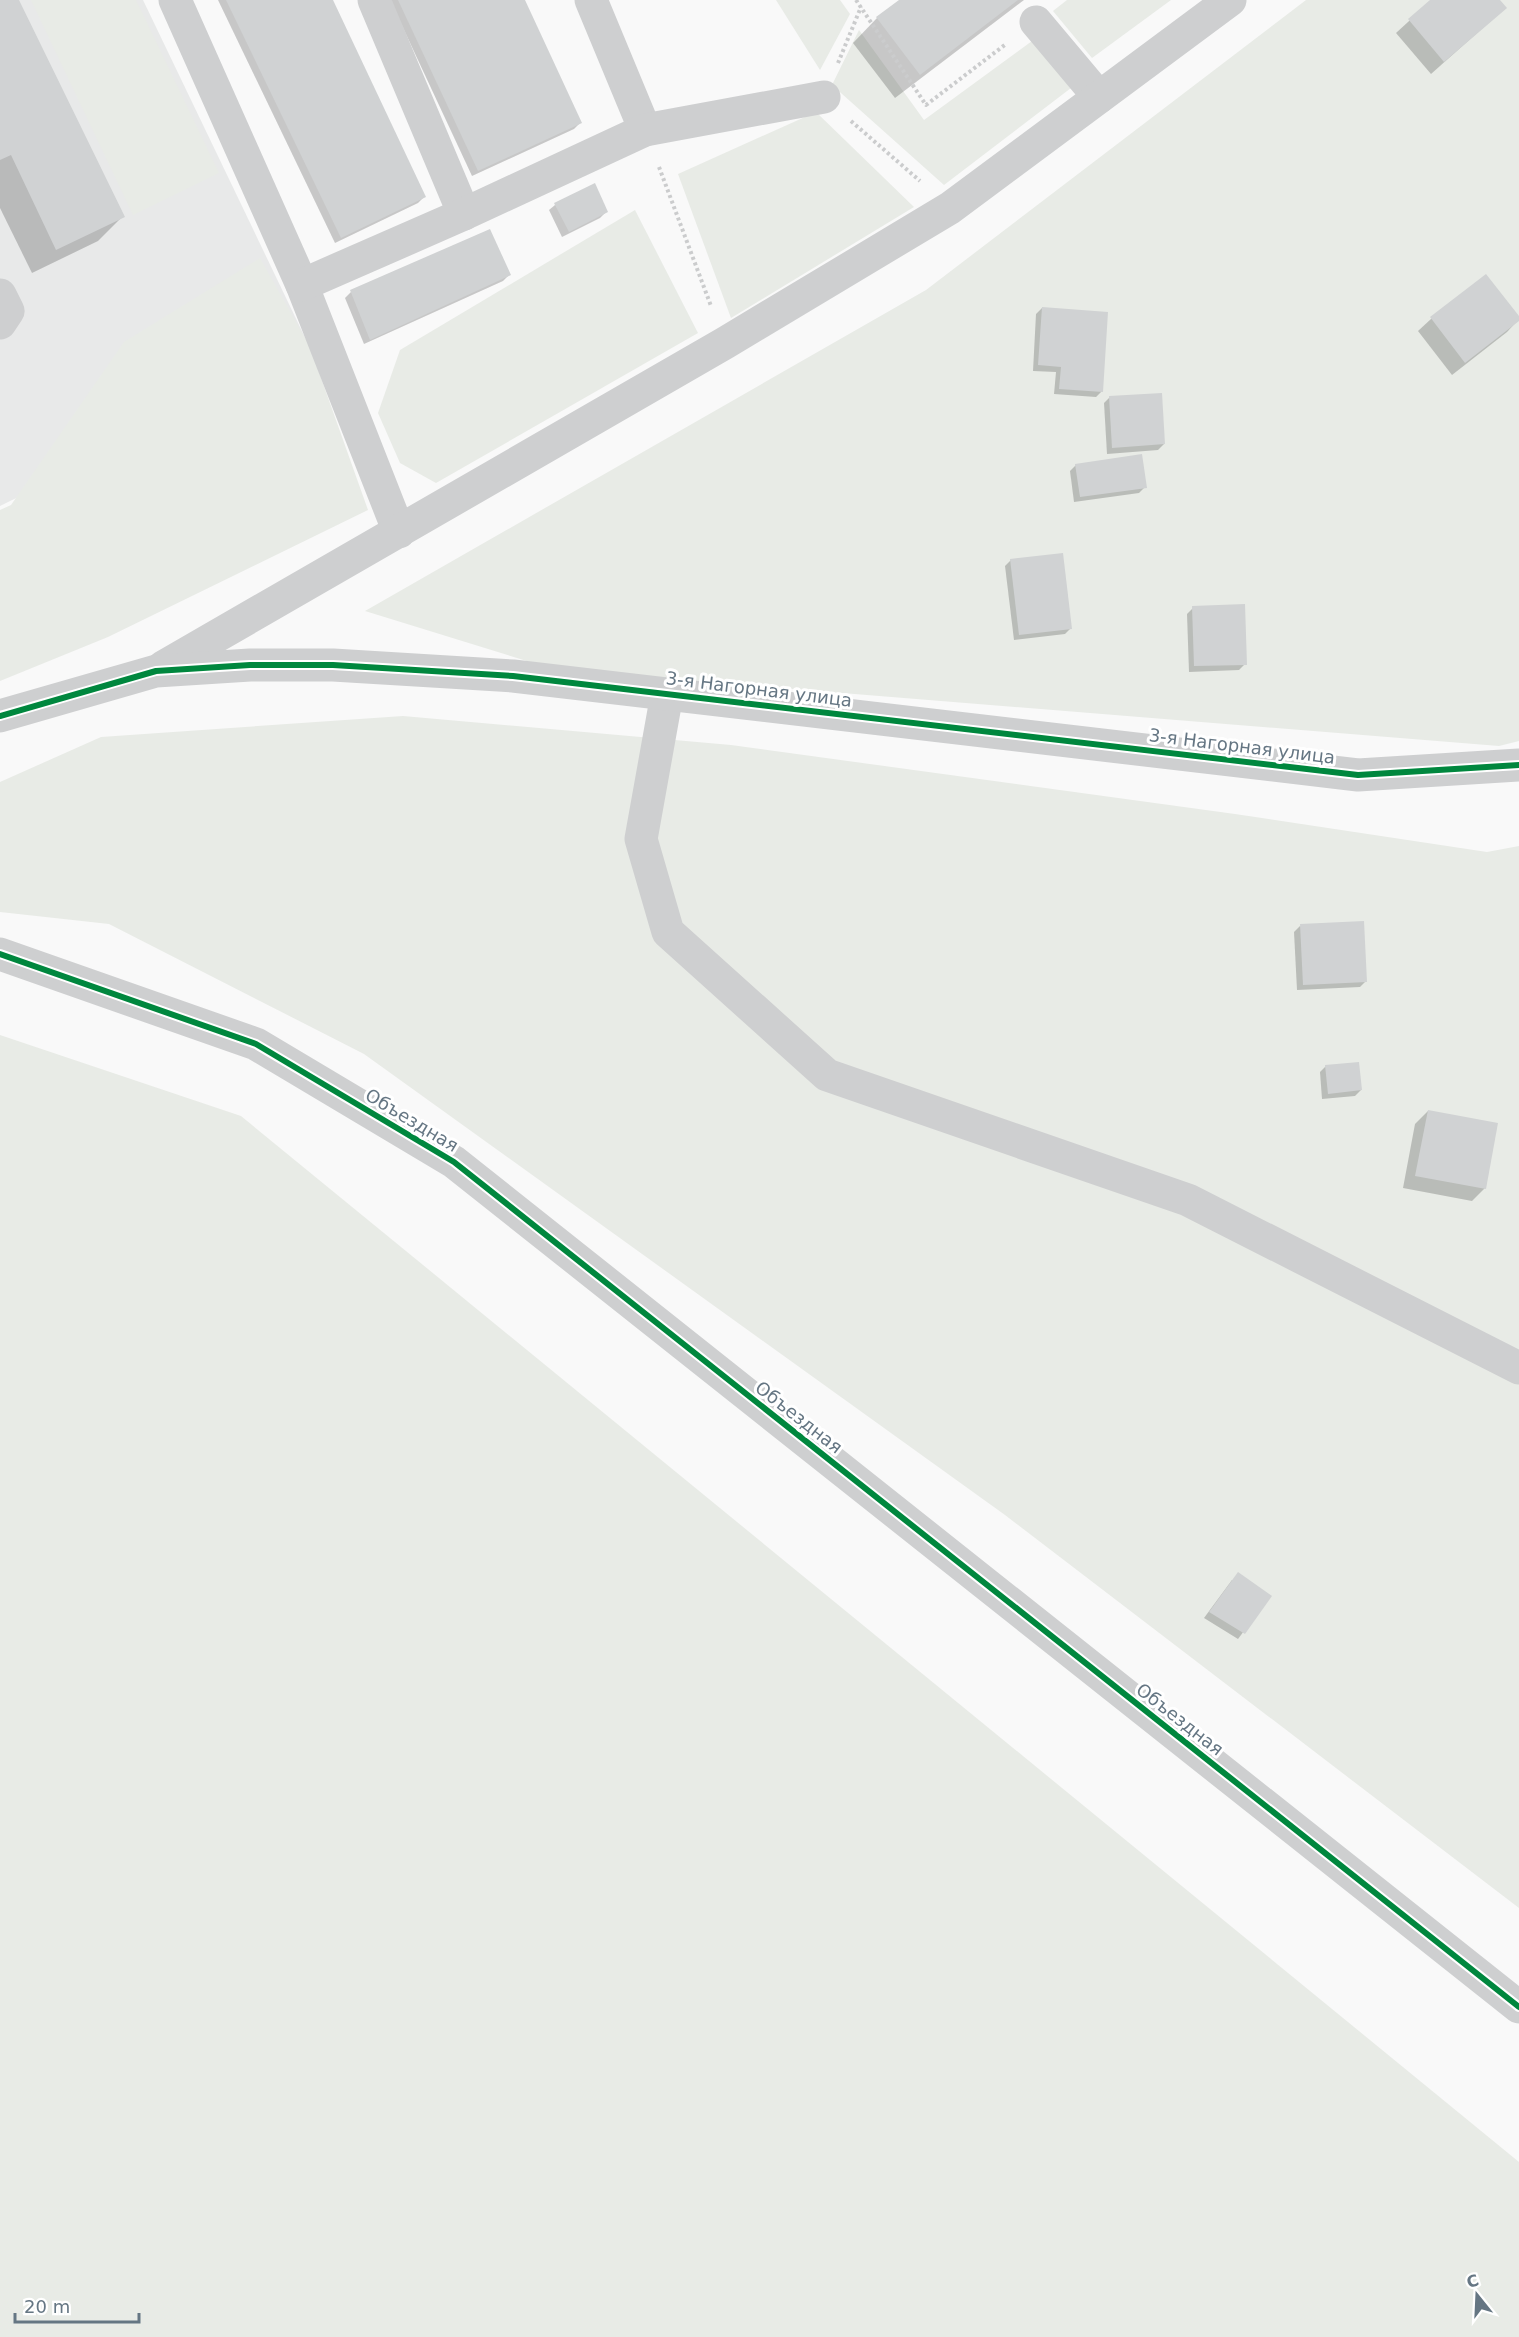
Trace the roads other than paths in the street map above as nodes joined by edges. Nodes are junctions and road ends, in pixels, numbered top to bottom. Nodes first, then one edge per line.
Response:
1 (175, 0) edge
2 (374, 0) edge
3 (591, 0) edge
4 (1230, 0) edge
5 (1036, 22) road end
6 (824, 97) road end
7 (1099, 98) junction
8 (645, 130) junction
9 (465, 214) junction
10 (302, 285) junction
11 (0, 295) edge
12 (0, 323) edge
13 (399, 532) junction
14 (156, 671) junction
15 (667, 694) junction
16 (0, 716) edge
17 (1519, 765) edge
18 (0, 954) edge
19 (1519, 1368) edge
20 (1519, 2007) edge

1 - 10 street
2 - 9 street
3 - 8 street
4 - 7 street
5 - 7 street
6 - 8 street
7 - 13 street
8 - 9 street
9 - 10 street
10 - 13 street
11 - 12 street
13 - 14 street
14 - 15 street, 3-я Нагорная улица
14 - 16 street, 3-я Нагорная улица
15 - 17 street, 3-я Нагорная улица
15 - 19 street
18 - 20 street, Объездная

